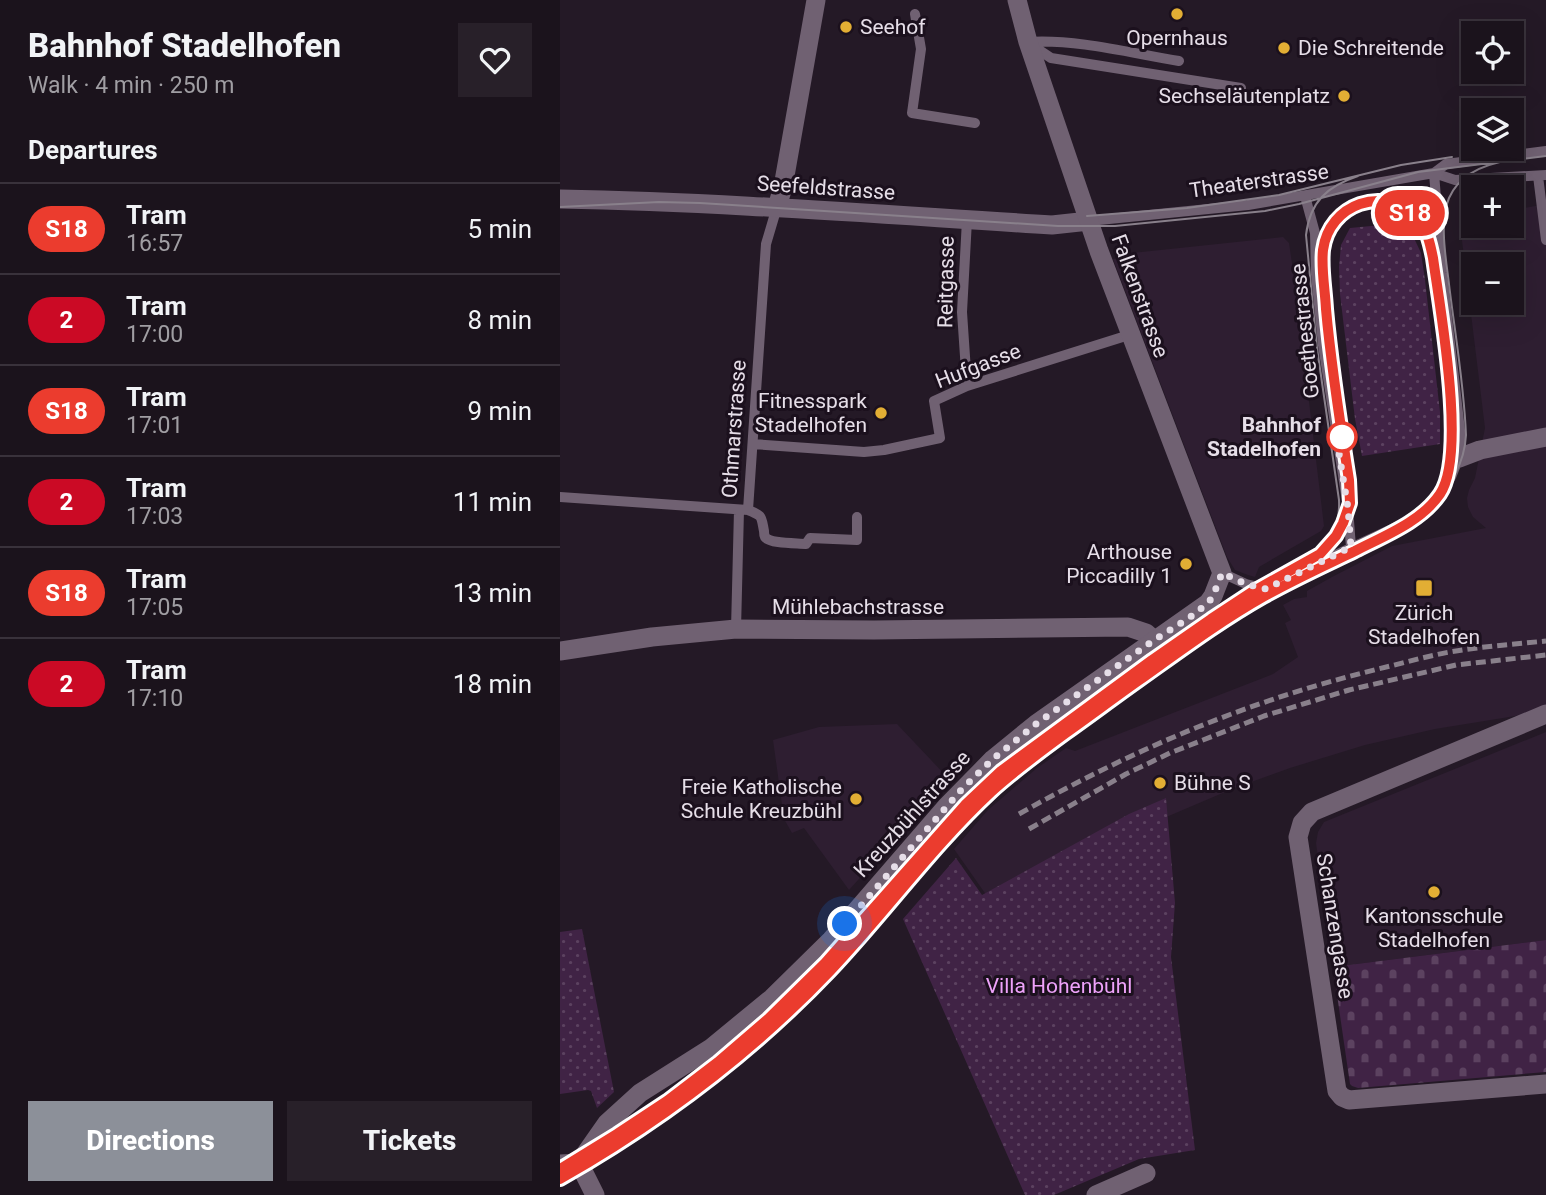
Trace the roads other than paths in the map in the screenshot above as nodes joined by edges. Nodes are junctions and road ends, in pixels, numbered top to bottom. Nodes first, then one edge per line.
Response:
1 (816, 0) edge
2 (1017, 0) edge
3 (915, 14) dead end
4 (1028, 42) junction
5 (1179, 61) dead end
6 (1241, 88) dead end
7 (975, 123) dead end
8 (1546, 151) edge
9 (1434, 173) junction
10 (1542, 175) edge
11 (1304, 196) junction
12 (560, 199) edge
13 (777, 207) junction
14 (967, 220) junction
15 (1089, 221) junction
16 (1546, 240) edge
17 (1129, 335) junction
18 (967, 386) junction
19 (1546, 437) edge
20 (753, 444) junction
21 (1459, 457) junction
22 (560, 497) edge
23 (743, 510) junction
24 (857, 517) dead end
25 (1351, 547) junction
26 (1222, 573) junction
27 (1266, 589) junction
28 (736, 629) junction
29 (1154, 640) junction
30 (560, 651) edge
31 (1546, 714) edge
32 (1546, 1084) edge
33 (570, 1163) edge
34 (560, 1174) edge
35 (1146, 1174) dead end
36 (595, 1195) edge
37 (1096, 1195) edge

1 - 13 street
2 - 4 street, Falkenstrasse
3 - 7 lane
4 - 5 lane
4 - 6 lane
4 - 15 street, Falkenstrasse
8 - 9 lane, Theaterstrasse
9 - 10 lane, Theaterstrasse
9 - 11 lane, Theaterstrasse
9 - 21 lane
10 - 16 lane
11 - 15 lane, Theaterstrasse
11 - 25 lane, Goethestrasse
12 - 13 street, Seefeldstrasse
13 - 14 street, Seefeldstrasse
13 - 20 lane, Othmarstrasse
14 - 15 street, Seefeldstrasse
14 - 18 lane, Reitgasse
15 - 17 street, Falkenstrasse
17 - 18 lane, Hufgasse
17 - 26 street, Falkenstrasse
18 - 20 lane, Hufgasse
19 - 21 street
20 - 23 lane, Othmarstrasse
21 - 25 lane
22 - 23 lane, Othmarstrasse
23 - 24 lane
23 - 28 lane
25 - 27 lane
26 - 27 lane
26 - 29 street, Kreuzbühlstrasse
27 - 33 lane
28 - 29 street, Mühlebachstrasse
28 - 30 street, Mühlebachstrasse
29 - 33 street, Kreuzbühlstrasse
31 - 32 street, Schanzengasse
33 - 34 lane, Kreuzbühlstrasse
33 - 36 street
35 - 37 street

